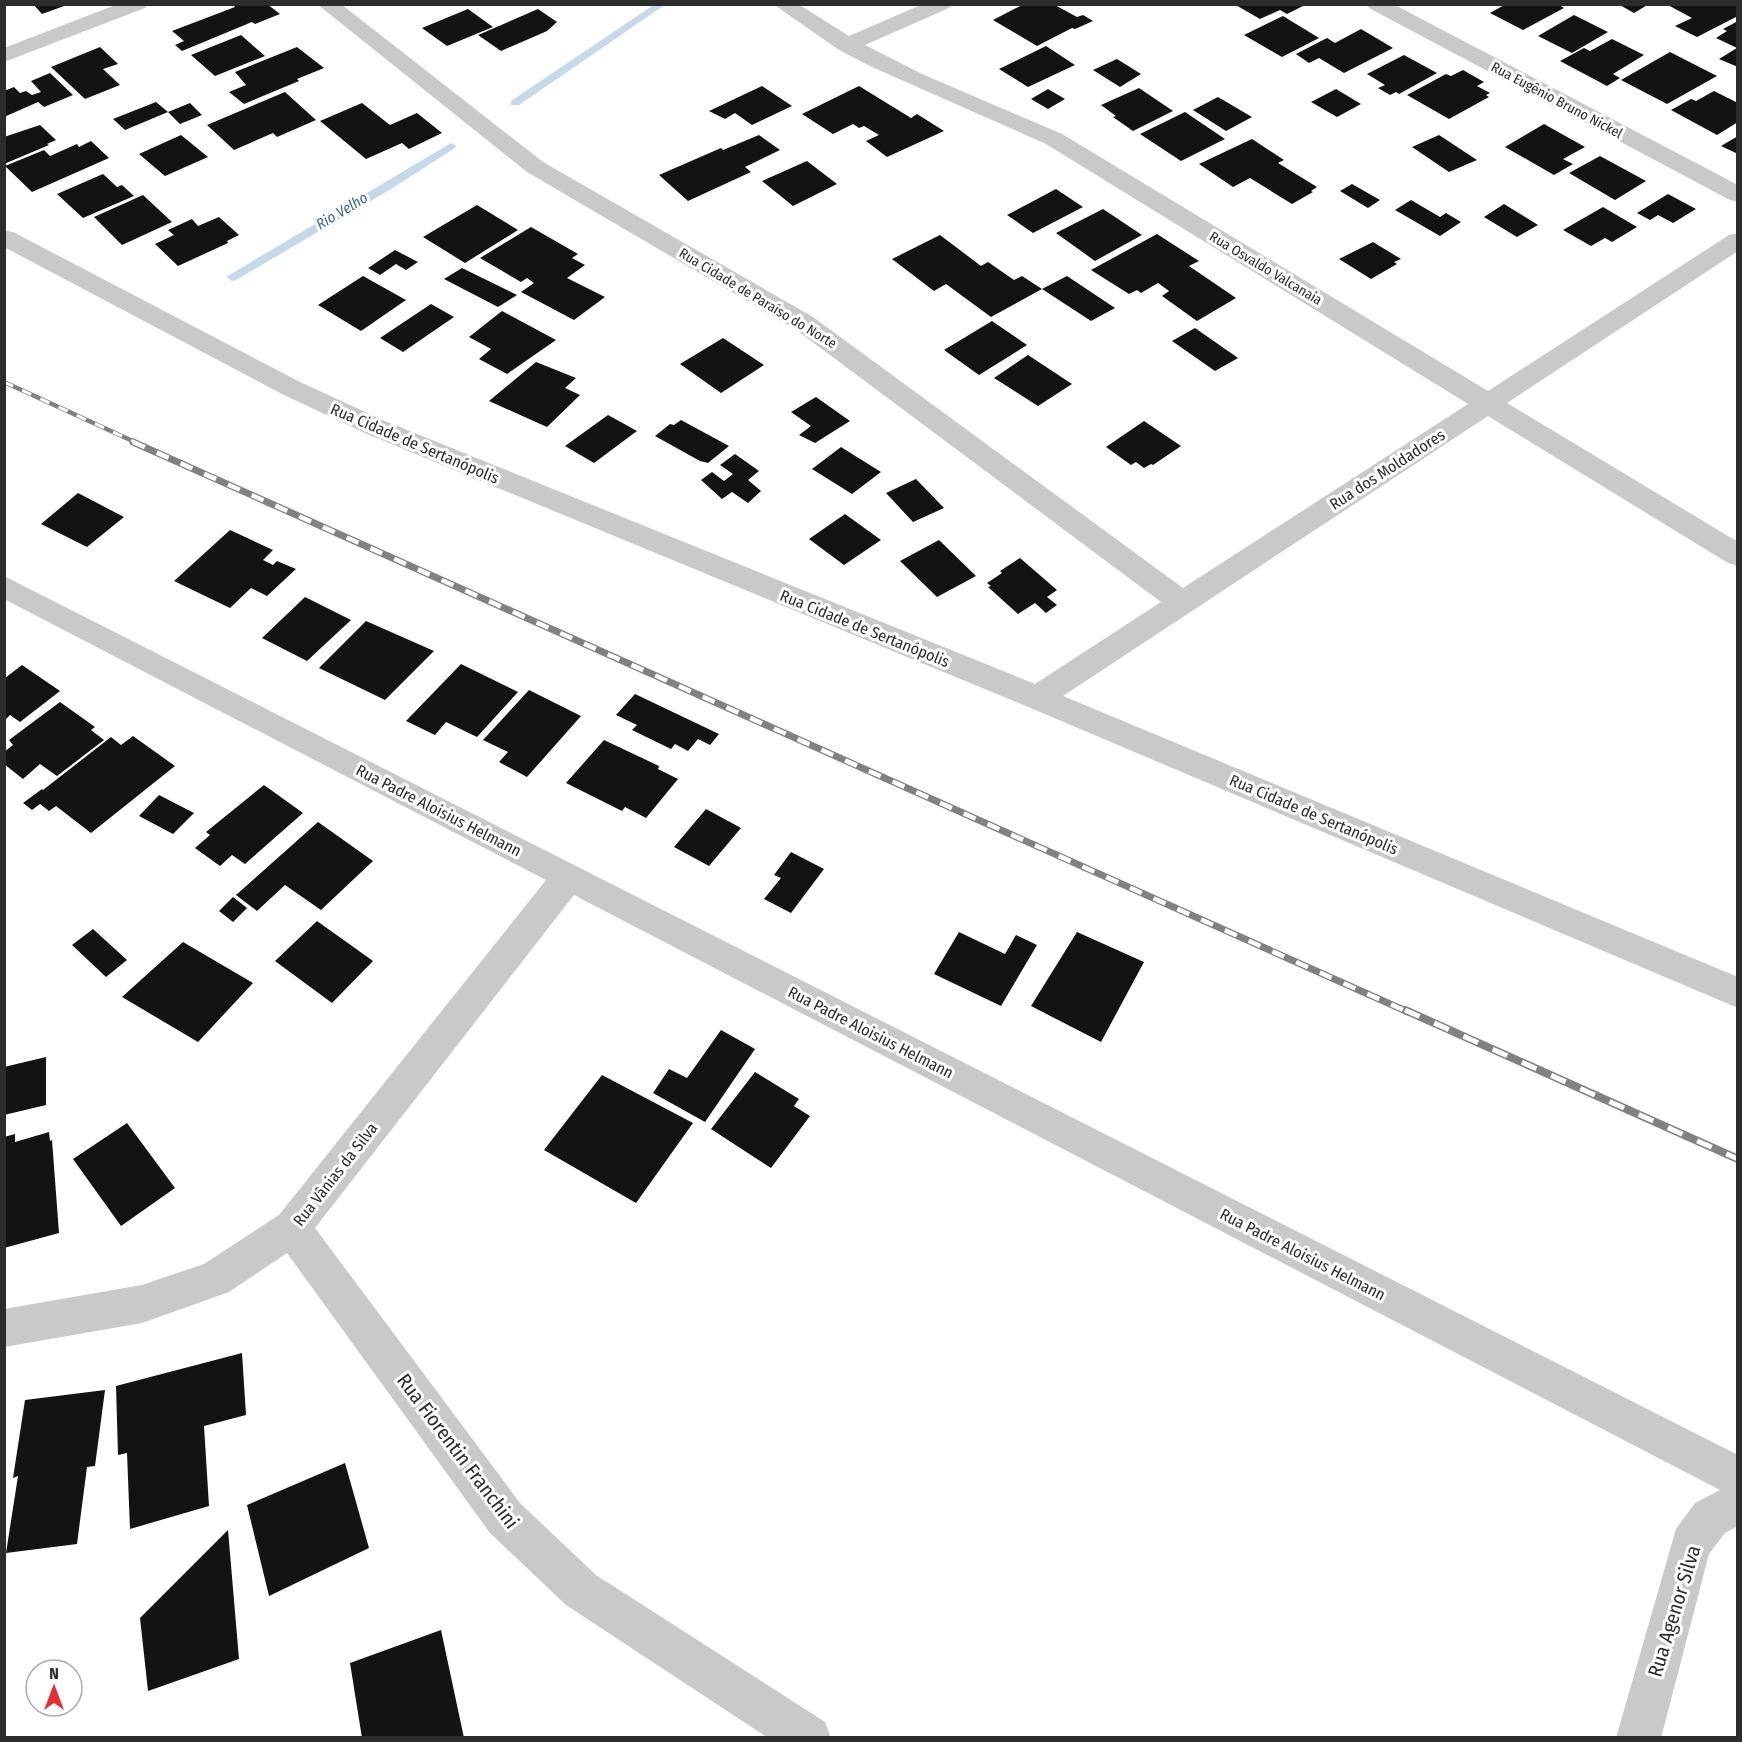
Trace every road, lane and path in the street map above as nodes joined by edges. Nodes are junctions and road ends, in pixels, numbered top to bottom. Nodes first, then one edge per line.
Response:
1 (138, 4) edge
2 (327, 4) edge
3 (783, 4) edge
4 (942, 4) edge
5 (1376, 4) edge
6 (847, 45) junction
7 (4, 56) edge
8 (1737, 195) edge
9 (4, 237) edge
10 (1737, 240) edge
11 (1487, 403) junction
12 (1737, 556) edge
13 (4, 586) edge
14 (1183, 603) junction
15 (1037, 698) junction
16 (569, 876) junction
17 (1737, 993) edge
18 (292, 1228) junction
19 (4, 1328) edge
20 (1737, 1477) edge
21 (1737, 1503) edge
22 (809, 1737) edge
23 (1638, 1737) edge

1 - 7 street
2 - 14 street, Rua Cidade de Paraíso do Norte
3 - 6 street, Rua Osvaldo Valcanaia
4 - 6 street
5 - 8 street, Rua Eugênio Bruno Nickel
6 - 11 street, Rua Osvaldo Valcanaia
9 - 15 street, Rua Cidade de Sertanópolis
10 - 11 street, Rua dos Moldadores
11 - 12 street, Rua Osvaldo Valcanaia
11 - 14 street, Rua dos Moldadores
13 - 16 street, Rua Padre Aloisius Helmann
14 - 15 street, Rua dos Moldadores
15 - 17 street, Rua Cidade de Sertanópolis
16 - 18 street, Rua Vânias da Silva
16 - 20 street, Rua Padre Aloisius Helmann
18 - 19 street, Rua Vânias da Silva
18 - 22 street, Rua Fiorentin Franchini
21 - 23 street, Rua Agenor Silva

